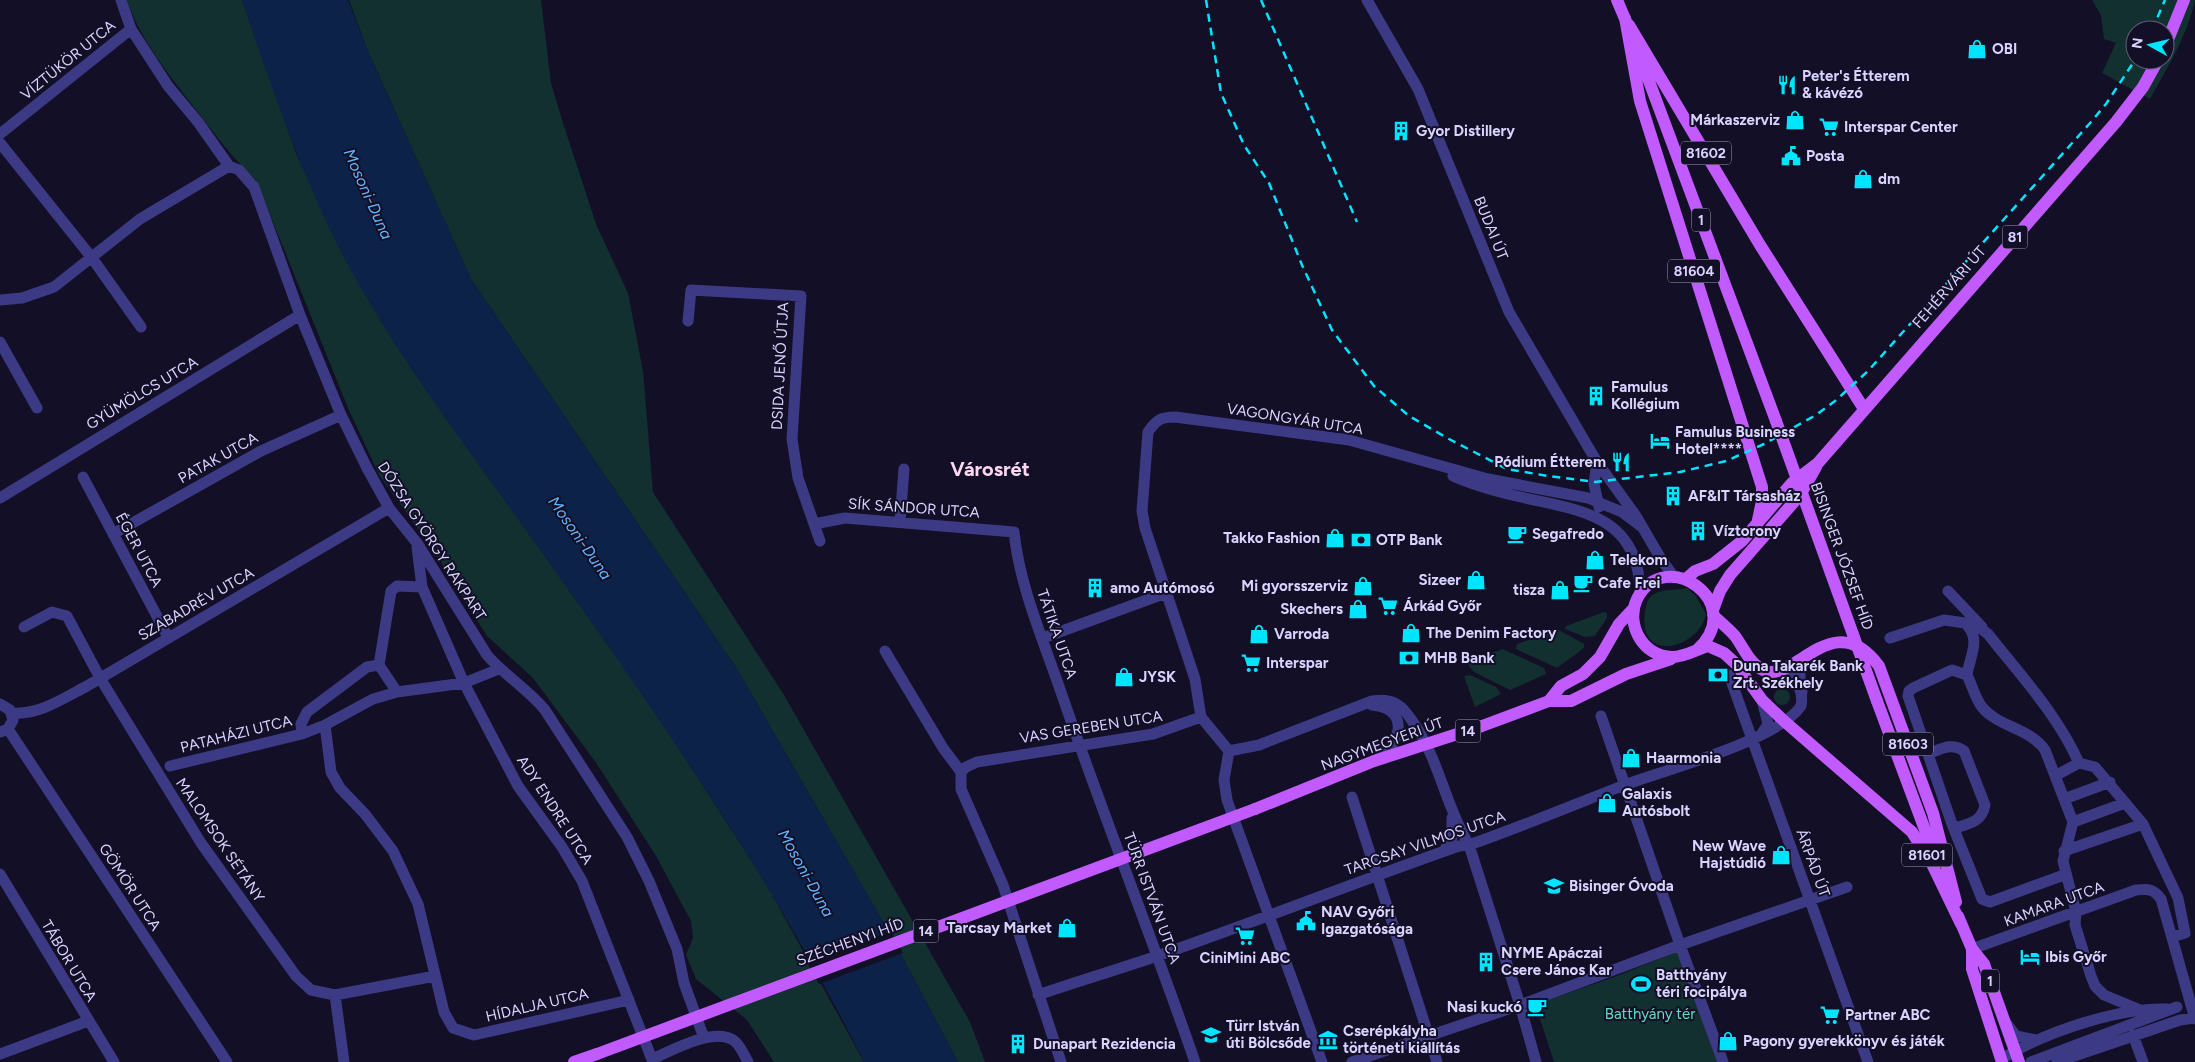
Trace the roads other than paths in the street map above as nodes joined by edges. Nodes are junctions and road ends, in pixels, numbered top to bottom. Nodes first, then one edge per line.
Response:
1 (121, 0) edge
2 (1368, 0) edge
3 (1617, 0) edge
4 (2184, 0) edge
5 (1625, 18) junction
6 (2175, 22) edge
7 (131, 29) junction
8 (2152, 70) edge
9 (0, 134) edge
10 (0, 143) edge
11 (228, 166) junction
12 (92, 258) junction
13 (0, 300) edge
14 (300, 315) junction
15 (688, 321) dead end
16 (141, 327) dead end
17 (0, 342) edge
18 (37, 408) dead end
19 (1864, 409) junction
20 (341, 416) junction
21 (1420, 462) junction
22 (1597, 462) junction
23 (1818, 463) junction
24 (904, 469) dead end
25 (83, 477) dead end
26 (1612, 481) junction
27 (1594, 484) junction
28 (1577, 496) junction
29 (0, 498) edge
30 (1598, 502) junction
31 (390, 508) junction
32 (1576, 509) junction
33 (900, 522) junction
34 (1757, 523) junction
35 (814, 524) junction
36 (1608, 524) junction
37 (1643, 528) junction
38 (1014, 532) joint
39 (113, 534) junction
40 (820, 541) dead end
41 (417, 543) junction
42 (1680, 578) junction
43 (422, 587) junction
44 (1948, 591) dead end
45 (1166, 593) junction
46 (1640, 594) junction
47 (1634, 609) junction
48 (1713, 612) junction
49 (1966, 623) junction
50 (24, 627) dead end
51 (1988, 634) junction
52 (168, 637) junction
53 (1042, 638) junction
54 (1890, 638) dead end
55 (1697, 650) junction
56 (886, 651) dead end
57 (1680, 657) junction
58 (1798, 660) junction
59 (379, 665) junction
60 (499, 669) junction
61 (1782, 672) junction
62 (1729, 675) dead end
63 (1967, 675) junction
64 (100, 678) junction
65 (464, 683) junction
66 (397, 692) junction
67 (1802, 693) junction
68 (1762, 700) junction
69 (1549, 701) junction
70 (0, 704) edge
71 (1355, 707) junction
72 (13, 713) junction
73 (1601, 716) dead end
74 (1201, 717) junction
75 (1784, 721) junction
76 (325, 725) junction
77 (4, 730) edge
78 (302, 734) junction
79 (1756, 738) junction
80 (1079, 745) junction
81 (1427, 745) junction
82 (1229, 751) junction
83 (1928, 754) junction
84 (1374, 761) junction
85 (2079, 763) junction
86 (170, 766) dead end
87 (960, 772) junction
88 (2055, 776) junction
89 (2110, 782) junction
90 (1624, 786) junction
91 (1352, 797) dead end
92 (1449, 799) junction
93 (2064, 799) junction
94 (2125, 803) junction
95 (1255, 809) joint
96 (2073, 822) junction
97 (2143, 824) junction
98 (1954, 828) junction
99 (1469, 845) junction
100 (1444, 851) junction
101 (2064, 851) junction
102 (0, 874) edge
103 (1376, 874) junction
104 (2064, 875) junction
105 (1847, 888) dead end
106 (1810, 900) junction
107 (2076, 912) junction
108 (1271, 916) junction
109 (1961, 924) junction
110 (2172, 937) junction
111 (1680, 946) junction
112 (1972, 949) junction
113 (1159, 956) junction
114 (434, 976) junction
115 (335, 995) junction
116 (1038, 995) junction
117 (628, 1000) junction
118 (1520, 1005) junction
119 (2138, 1009) junction
120 (2004, 1017) junction
121 (2195, 1018) edge
122 (88, 1021) junction
123 (2133, 1035) junction
124 (1430, 1036) junction
125 (704, 1038) junction
126 (2036, 1040) junction
127 (0, 1054) edge
128 (2009, 1059) edge
129 (652, 1061) edge
130 (114, 1062) edge
131 (227, 1062) edge
132 (344, 1062) edge
133 (574, 1062) edge
134 (748, 1062) edge
135 (1061, 1062) edge
136 (1195, 1062) edge
137 (1322, 1062) edge
138 (1352, 1062) edge
139 (1438, 1062) edge
140 (1536, 1062) edge
141 (1723, 1062) edge
142 (1868, 1062) edge
143 (2031, 1062) edge
144 (2057, 1062) edge
145 (2143, 1062) edge

1 - 7 street, DÓZSA GYÖRGY RAKPART
2 - 22 street, BUDAI ÚT
3 - 5 main road, 1
4 - 6 main road
5 - 19 main road, 81602
5 - 34 main road, 81604
5 - 109 main road, BISINGER JÓZSEF HÍD / 1, bridge
7 - 9 street, VÍZTÜKÖR UTCA
7 - 11 street, DÓZSA GYÖRGY RAKPART
8 - 19 main road, FEHÉRVÁRI ÚT / 81
10 - 12 street
11 - 12 street
11 - 14 street, DÓZSA GYÖRGY RAKPART
12 - 13 street
12 - 16 street
14 - 20 street, DÓZSA GYÖRGY RAKPART
14 - 29 street, GYÜMÖLCS UTCA
15 - 35 street, DSIDA JENŐ ÚTJA
17 - 18 street
19 - 23 main road, FEHÉRVÁRI ÚT / 81
20 - 31 street, DÓZSA GYÖRGY RAKPART
20 - 39 street, PATAK UTCA
21 - 28 street, VAGONGYÁR UTCA
21 - 32 street, VAGONGYÁR UTCA
21 - 45 street, VAGONGYÁR UTCA
22 - 26 street, BUDAI ÚT
22 - 27 street
23 - 34 main road, FEHÉRVÁRI ÚT / 81
23 - 48 main road, FEHÉRVÁRI ÚT / 81
24 - 33 street
25 - 39 street, ÉGER UTCA
26 - 30 street
26 - 37 street, BUDAI ÚT
27 - 28 street
27 - 30 street
28 - 30 street, VAGONGYÁR UTCA
30 - 32 street
30 - 36 street
30 - 37 street, BUDAI ÚT
31 - 41 street, DÓZSA GYÖRGY RAKPART
31 - 52 street, SZABADRÉV UTCA
32 - 36 street, VAGONGYÁR UTCA
33 - 35 street, SÍK SÁNDOR UTCA
33 - 38 street, SÍK SÁNDOR UTCA
34 - 42 main road, FEHÉRVÁRI ÚT / 81
35 - 40 street, DSIDA JENŐ ÚTJA
36 - 46 street
37 - 42 street, BUDAI ÚT
38 - 53 street, TÁTIKA UTCA
39 - 52 street, ÉGER UTCA
41 - 43 street, ADY ENDRE UTCA
41 - 60 street, DÓZSA GYÖRGY RAKPART
42 - 46 main road
42 - 48 main road
43 - 59 street
43 - 65 street, ADY ENDRE UTCA
44 - 51 street
45 - 53 street
45 - 74 street
46 - 47 main road, 14
47 - 57 main road
47 - 69 main road, NAGYMEGYERI ÚT / 14
48 - 55 main road
48 - 61 main road
49 - 51 street
49 - 54 street
49 - 63 street
50 - 64 street, MALOMSOK SÉTÁNY
51 - 85 street
52 - 64 street, SZABADRÉV UTCA
53 - 80 street, TÁTIKA UTCA
55 - 57 main road, 14
55 - 68 main road, 81601
56 - 87 street
57 - 69 main road, NAGYMEGYERI ÚT / 14
58 - 61 main road, 81603
58 - 67 street
58 - 109 main road, 81603
59 - 66 street
59 - 78 street, PATAHÁZI UTCA
60 - 65 street
60 - 125 street, DÓZSA GYÖRGY RAKPART
61 - 67 street
62 - 79 street, ÁRPÁD ÚT
63 - 83 street
63 - 88 street
64 - 72 street, SZABADRÉV UTCA
64 - 115 street, MALOMSOK SÉTÁNY
65 - 66 street
65 - 117 street, ADY ENDRE UTCA
66 - 76 street
67 - 75 street, TARCSAY VILMOS UTCA
68 - 75 main road, 81601
68 - 79 street
69 - 81 main road, NAGYMEGYERI ÚT / 14
70 - 72 street
71 - 81 street
71 - 82 street
71 - 84 street
72 - 77 street
73 - 90 street
74 - 80 street, VAS GEREBEN UTCA
74 - 82 street
75 - 79 street, TARCSAY VILMOS UTCA
75 - 109 main road, 81601
76 - 78 street
76 - 114 street
77 - 131 street, GÖMÖR UTCA
78 - 86 street, PATAHÁZI UTCA
79 - 90 street, TARCSAY VILMOS UTCA
79 - 106 street, ÁRPÁD ÚT
80 - 87 street, VAS GEREBEN UTCA
80 - 113 street, TÜRR ISTVÁN UTCA
81 - 84 main road, NAGYMEGYERI ÚT / 14
81 - 92 street
82 - 108 street
83 - 98 street
83 - 98 street
84 - 95 main road, NAGYMEGYERI ÚT / 14
85 - 88 street
85 - 89 street
87 - 116 street
88 - 93 street
89 - 93 street
89 - 94 street
90 - 99 street, TARCSAY VILMOS UTCA
90 - 111 street
91 - 103 street
92 - 99 street
92 - 100 street
93 - 96 street
94 - 96 street
94 - 97 street
95 - 133 main road, SZÉCHENYI HÍD / 14, bridge
96 - 101 street
97 - 101 street
97 - 110 street
98 - 104 street
99 - 100 street, TARCSAY VILMOS UTCA
99 - 118 street
100 - 103 street, TARCSAY VILMOS UTCA
101 - 104 street
102 - 122 street, TÁBOR UTCA
103 - 108 street, TARCSAY VILMOS UTCA
103 - 124 street
104 - 107 street
105 - 106 street
106 - 111 street
106 - 142 street, ÁRPÁD ÚT
107 - 110 street, KAMARA UTCA
107 - 112 street, KAMARA UTCA
107 - 119 street
108 - 113 street, TARCSAY VILMOS UTCA
108 - 137 street
109 - 112 main road, 1
110 - 121 street
111 - 118 street
111 - 141 street
112 - 120 main road, 1
112 - 128 main road, 1
113 - 116 street, TARCSAY VILMOS UTCA
113 - 136 street, TÜRR ISTVÁN UTCA
114 - 115 street, MALOMSOK SÉTÁNY
114 - 117 street, HÍDALJA UTCA
115 - 132 street
116 - 135 street
117 - 129 street, ADY ENDRE UTCA
118 - 124 street
118 - 140 street
119 - 126 street
119 - 143 street
120 - 126 street
120 - 128 main road, 1
121 - 123 street
122 - 127 street
122 - 130 street, TÁBOR UTCA
123 - 144 street
123 - 145 street
124 - 138 street
124 - 139 street
125 - 129 street
125 - 134 street
126 - 128 street

